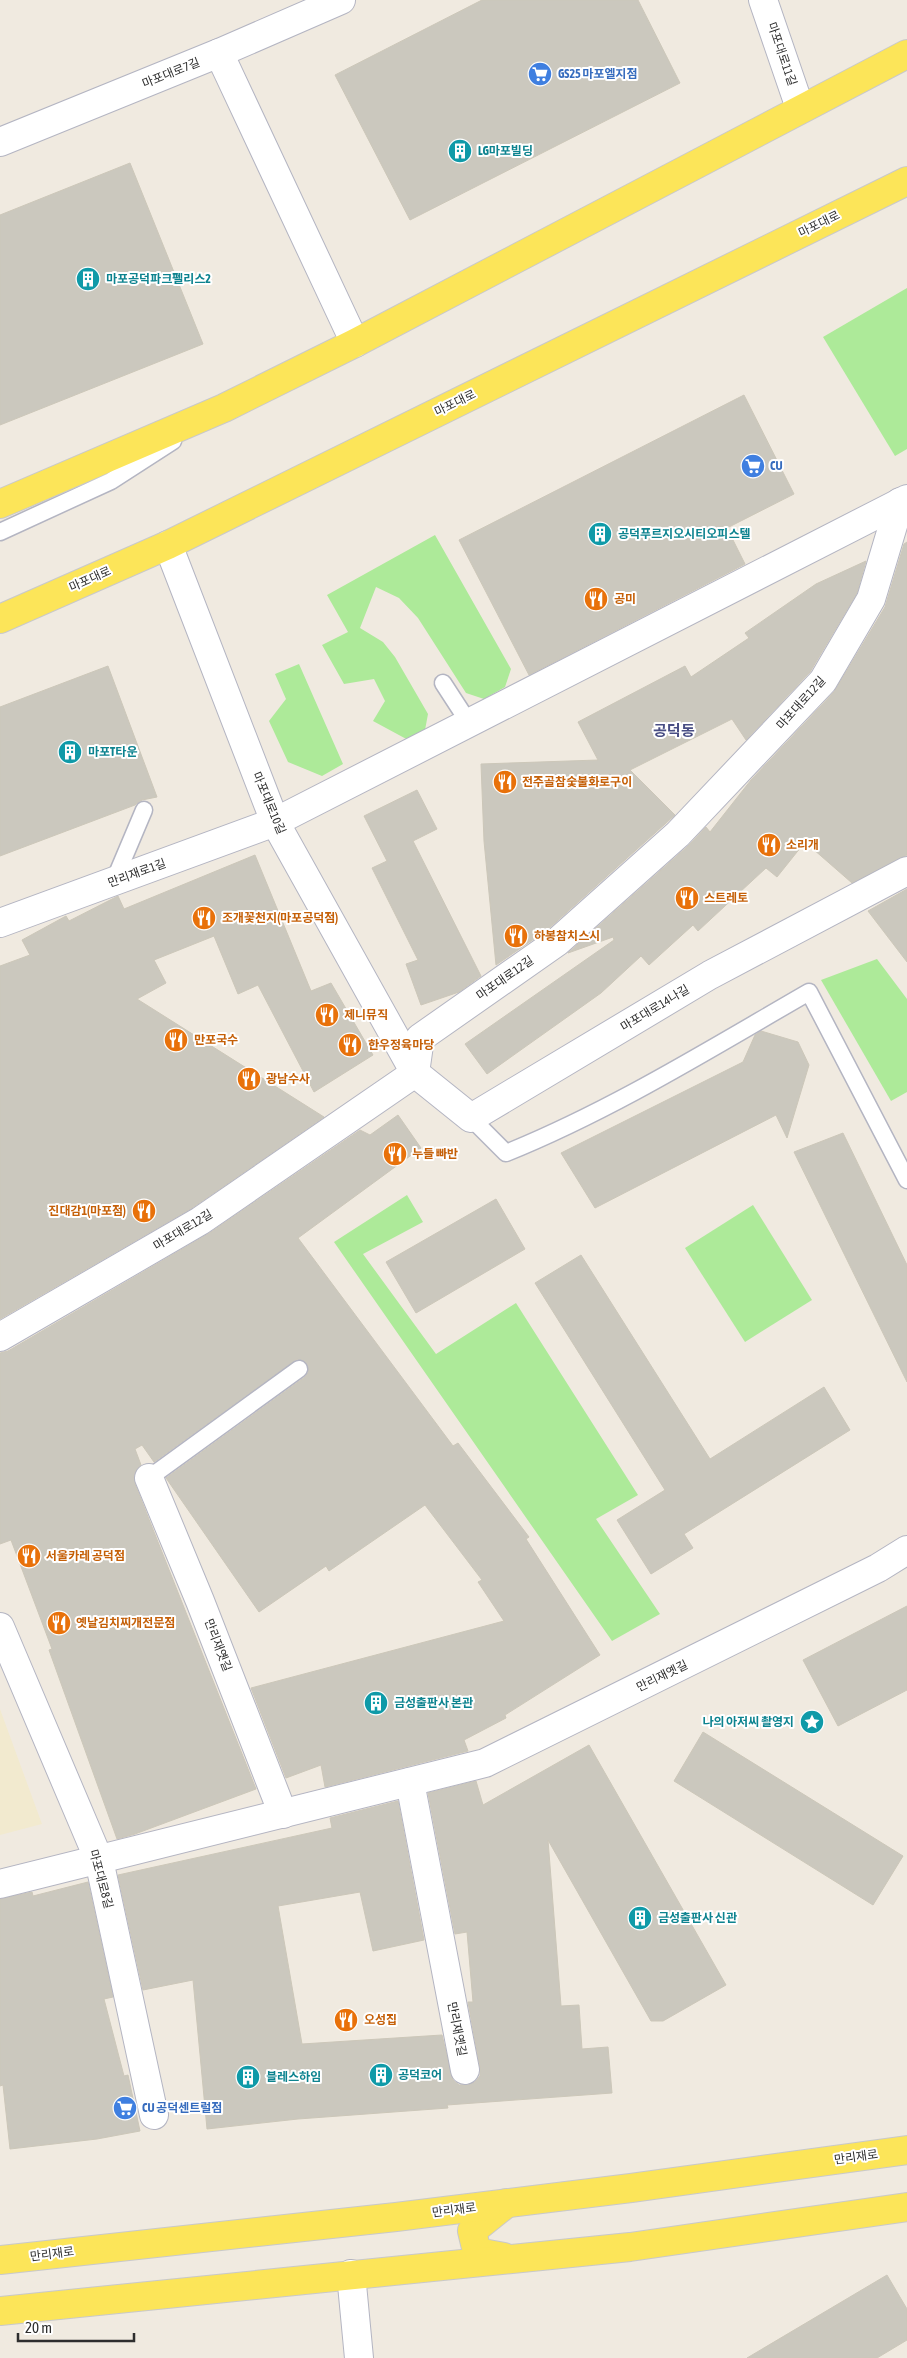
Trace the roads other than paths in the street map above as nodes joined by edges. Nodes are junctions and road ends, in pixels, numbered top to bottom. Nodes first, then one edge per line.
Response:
1 (341, 0) edge
2 (763, 0) edge
3 (219, 53) junction
4 (907, 54) edge
5 (800, 108) junction
6 (0, 142) edge
7 (907, 181) edge
8 (356, 344) junction
9 (224, 408) junction
10 (905, 502) edge
11 (0, 504) edge
12 (0, 532) edge
13 (168, 545) junction
14 (0, 619) edge
15 (443, 683) dead end
16 (469, 723) junction
17 (144, 810) dead end
18 (275, 822) junction
19 (907, 871) edge
20 (114, 882) junction
21 (0, 923) edge
22 (415, 1073) junction
23 (471, 1118) junction
24 (907, 1180) edge
25 (0, 1337) edge
26 (299, 1369) dead end
27 (149, 1478) joint
28 (907, 1550) edge
29 (0, 1627) edge
30 (410, 1782) junction
31 (283, 1814) junction
32 (99, 1860) junction
33 (0, 1884) edge
34 (465, 2070) dead end
35 (154, 2115) dead end
36 (907, 2150) edge
37 (507, 2203) junction
38 (907, 2207) edge
39 (510, 2258) junction
40 (0, 2260) edge
41 (351, 2274) junction
42 (0, 2311) edge
43 (359, 2358) edge

1 - 3 street, 마포대로7길
2 - 5 street, 마포대로11길
3 - 6 street, 마포대로7길
3 - 8 street
4 - 5 main road
5 - 8 main road
7 - 13 main road, 마포대로
8 - 9 main road
9 - 11 main road
9 - 12 lane
10 - 16 street, 만리재로1길
10 - 22 street, 마포대로12길
13 - 14 main road, 마포대로
13 - 18 street, 마포대로10길
15 - 16 lane
16 - 18 street, 만리재로1길
17 - 20 lane
18 - 20 street, 만리재로1길
18 - 22 street, 마포대로10길
19 - 23 street, 마포대로14나길
20 - 21 street, 만리재로1길
22 - 23 street
22 - 25 street, 마포대로12길
23 - 24 lane
26 - 27 lane
27 - 31 street, 만리재옛길
28 - 30 street, 만리재옛길
29 - 32 street, 마포대로8길
30 - 31 street, 만리재옛길
30 - 34 street, 만리재옛길
31 - 32 street, 만리재옛길
32 - 33 street, 만리재옛길
32 - 35 street, 마포대로8길
36 - 37 main road, 만리재로
37 - 39 main road
37 - 40 main road, 만리재로
38 - 39 main road
39 - 41 main road
41 - 42 main road
41 - 43 street

